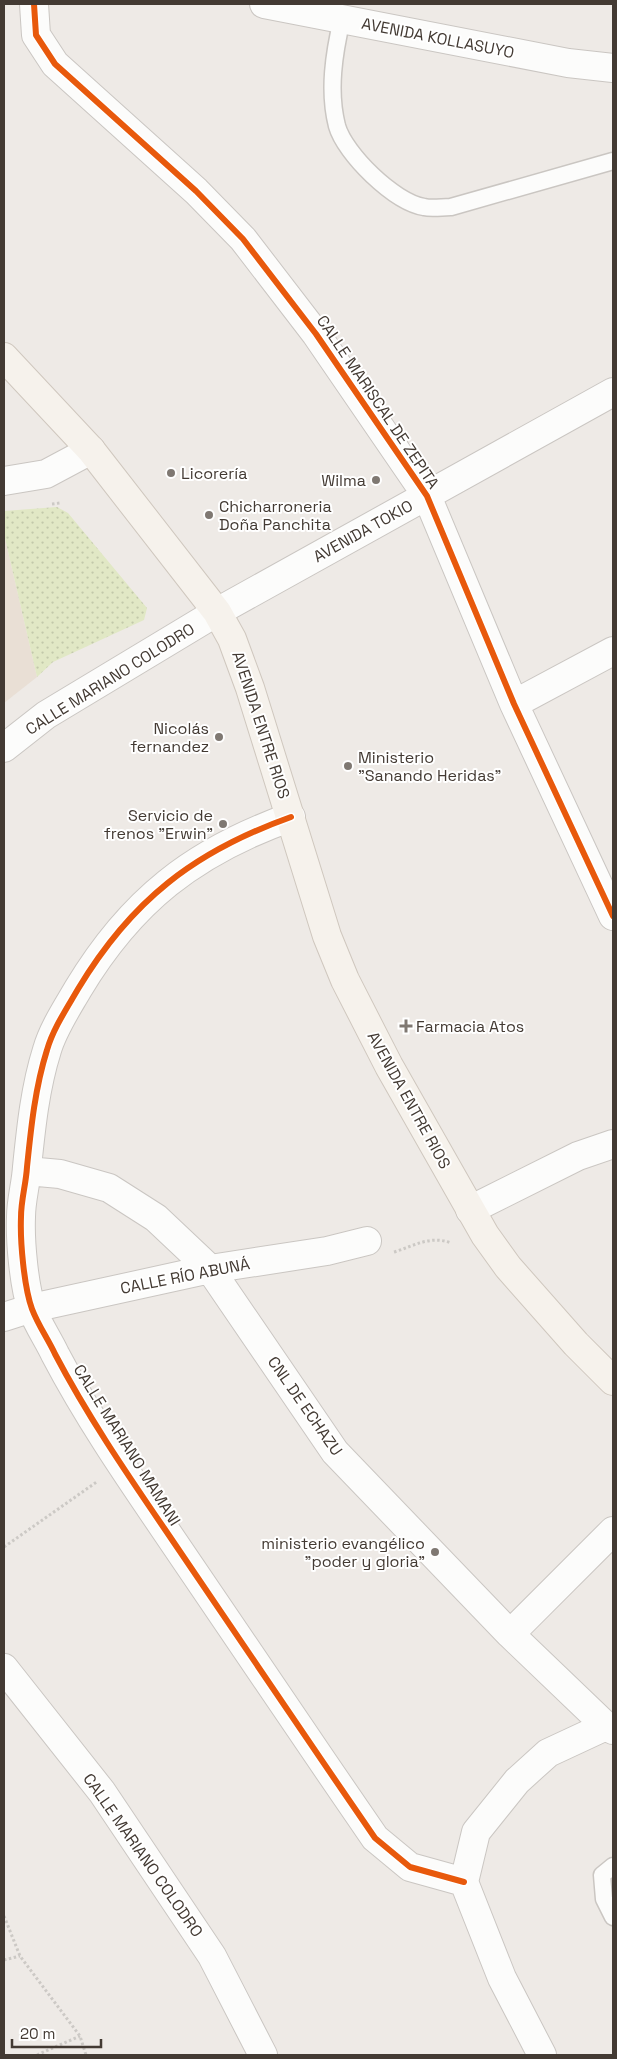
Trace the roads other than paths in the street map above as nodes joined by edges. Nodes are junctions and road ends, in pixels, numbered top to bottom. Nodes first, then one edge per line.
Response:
1 (34, 4) edge
2 (264, 4) edge
3 (342, 19) junction
4 (613, 68) edge
5 (613, 162) edge
6 (4, 357) edge
7 (613, 392) edge
8 (90, 450) junction
9 (4, 481) edge
10 (427, 496) junction
11 (217, 612) junction
12 (613, 651) edge
13 (514, 704) junction
14 (4, 748) edge
15 (291, 817) junction
16 (612, 909) edge
17 (613, 1144) edge
18 (27, 1171) junction
19 (470, 1210) junction
20 (367, 1241) dead end
21 (210, 1269) junction
22 (32, 1308) junction
23 (4, 1317) edge
24 (613, 1381) edge
25 (613, 1531) edge
26 (510, 1634) junction
27 (4, 1668) edge
28 (610, 1728) edge
29 (613, 1866) edge
30 (464, 1882) junction
31 (613, 1917) edge
32 (263, 2055) edge
33 (542, 2055) edge

1 - 10 street, CALLE MARISCAL DE ZEPITA
2 - 3 street, AVENIDA KOLLASUYO
3 - 4 street, AVENIDA KOLLASUYO
3 - 5 lane
6 - 8 main road, AVENIDA ENTRE RIOS
7 - 10 street, AVENIDA TOKIO
8 - 9 street
8 - 11 main road, AVENIDA ENTRE RIOS
10 - 11 street, AVENIDA TOKIO
10 - 13 street, CALLE MARISCAL DE ZEPITA
11 - 14 street, CALLE MARIANO COLODRO
11 - 15 main road, AVENIDA ENTRE RIOS
12 - 13 street
13 - 16 street, CALLE MARISCAL DE ZEPITA
15 - 18 street, CALLE MARIANO MAMANI
15 - 19 main road, AVENIDA ENTRE RIOS
17 - 19 street
18 - 21 street, CNL DE ECHAZU
18 - 22 street, CALLE MARIANO MAMANI
19 - 24 main road, AVENIDA ENTRE RIOS
20 - 21 street, CALLE RÍO ABUNÁ
21 - 22 street, CALLE RÍO ABUNÁ
21 - 26 street, CNL DE ECHAZU
22 - 23 street, CALLE RÍO ABUNÁ
22 - 30 street, CALLE MARIANO MAMANI
25 - 26 street
26 - 28 street, CNL DE ECHAZU
27 - 32 street, CALLE MARIANO COLODRO
28 - 30 street
29 - 31 lane
30 - 33 street

